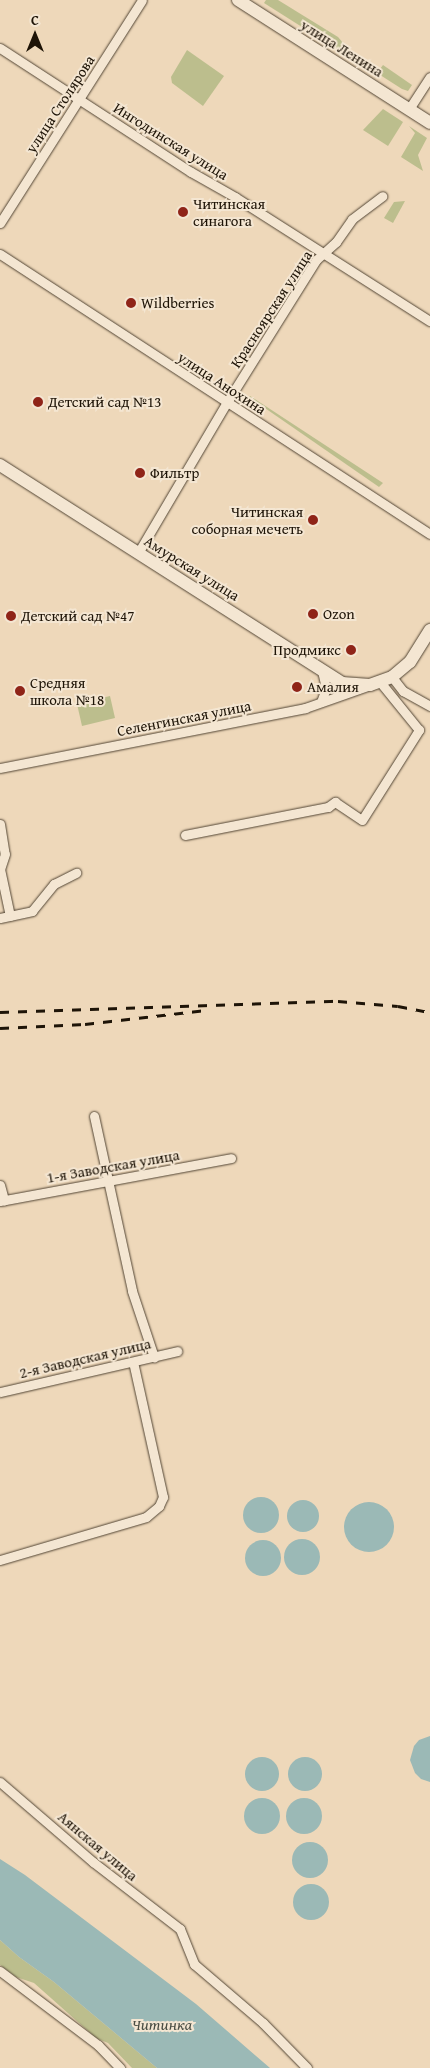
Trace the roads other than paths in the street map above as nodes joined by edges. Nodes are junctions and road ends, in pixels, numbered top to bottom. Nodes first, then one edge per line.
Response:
1 (142, 0) edge
2 (238, 0) edge
3 (0, 48) edge
4 (430, 77) edge
5 (80, 99) junction
6 (409, 109) junction
7 (430, 122) edge
8 (382, 196) dead end
9 (0, 223) edge
10 (0, 254) edge
11 (323, 254) junction
12 (430, 321) edge
13 (227, 402) junction
14 (0, 465) edge
15 (430, 534) edge
16 (138, 553) junction
17 (430, 630) edge
18 (322, 671) junction
19 (381, 682) junction
20 (321, 702) junction
21 (430, 706) edge
22 (0, 768) edge
23 (0, 824) edge
24 (185, 835) dead end
25 (76, 873) dead end
26 (10, 916) junction
27 (0, 918) edge
28 (94, 1116) dead end
29 (231, 1158) dead end
30 (109, 1181) junction
31 (0, 1185) edge
32 (2, 1201) edge
33 (177, 1351) dead end
34 (154, 1357) junction
35 (133, 1362) junction
36 (0, 1392) edge
37 (0, 1560) edge
38 (0, 1782) edge
39 (0, 1971) edge
40 (120, 2068) edge
41 (307, 2068) edge

1 - 5 street, улица Столярова
2 - 6 main road, улица Ленина
3 - 5 street, Ингодинская улица
4 - 6 street
5 - 9 street, улица Столярова
5 - 11 street, Ингодинская улица
6 - 7 main road, улица Ленина
8 - 11 street, Красноярская улица
10 - 13 street, улица Анохина
11 - 12 street, Ингодинская улица
11 - 13 street, Красноярская улица
13 - 15 street, улица Анохина
13 - 16 street, Красноярская улица
14 - 16 main road, Амурская улица
16 - 18 main road, Амурская улица
17 - 19 main road
18 - 19 main road, Амурская улица
18 - 20 street
19 - 20 street, Селенгинская улица
19 - 21 street
19 - 24 street
20 - 22 street, Селенгинская улица
23 - 26 street
25 - 26 street
26 - 27 street
28 - 30 street
29 - 30 street, 1-я Заводская улица
30 - 32 street, 1-я Заводская улица
30 - 34 street
31 - 32 street
33 - 34 street, 2-я Заводская улица
34 - 35 street, 2-я Заводская улица
35 - 36 street, 2-я Заводская улица
35 - 37 street
38 - 41 street, Аянская улица
39 - 40 street

